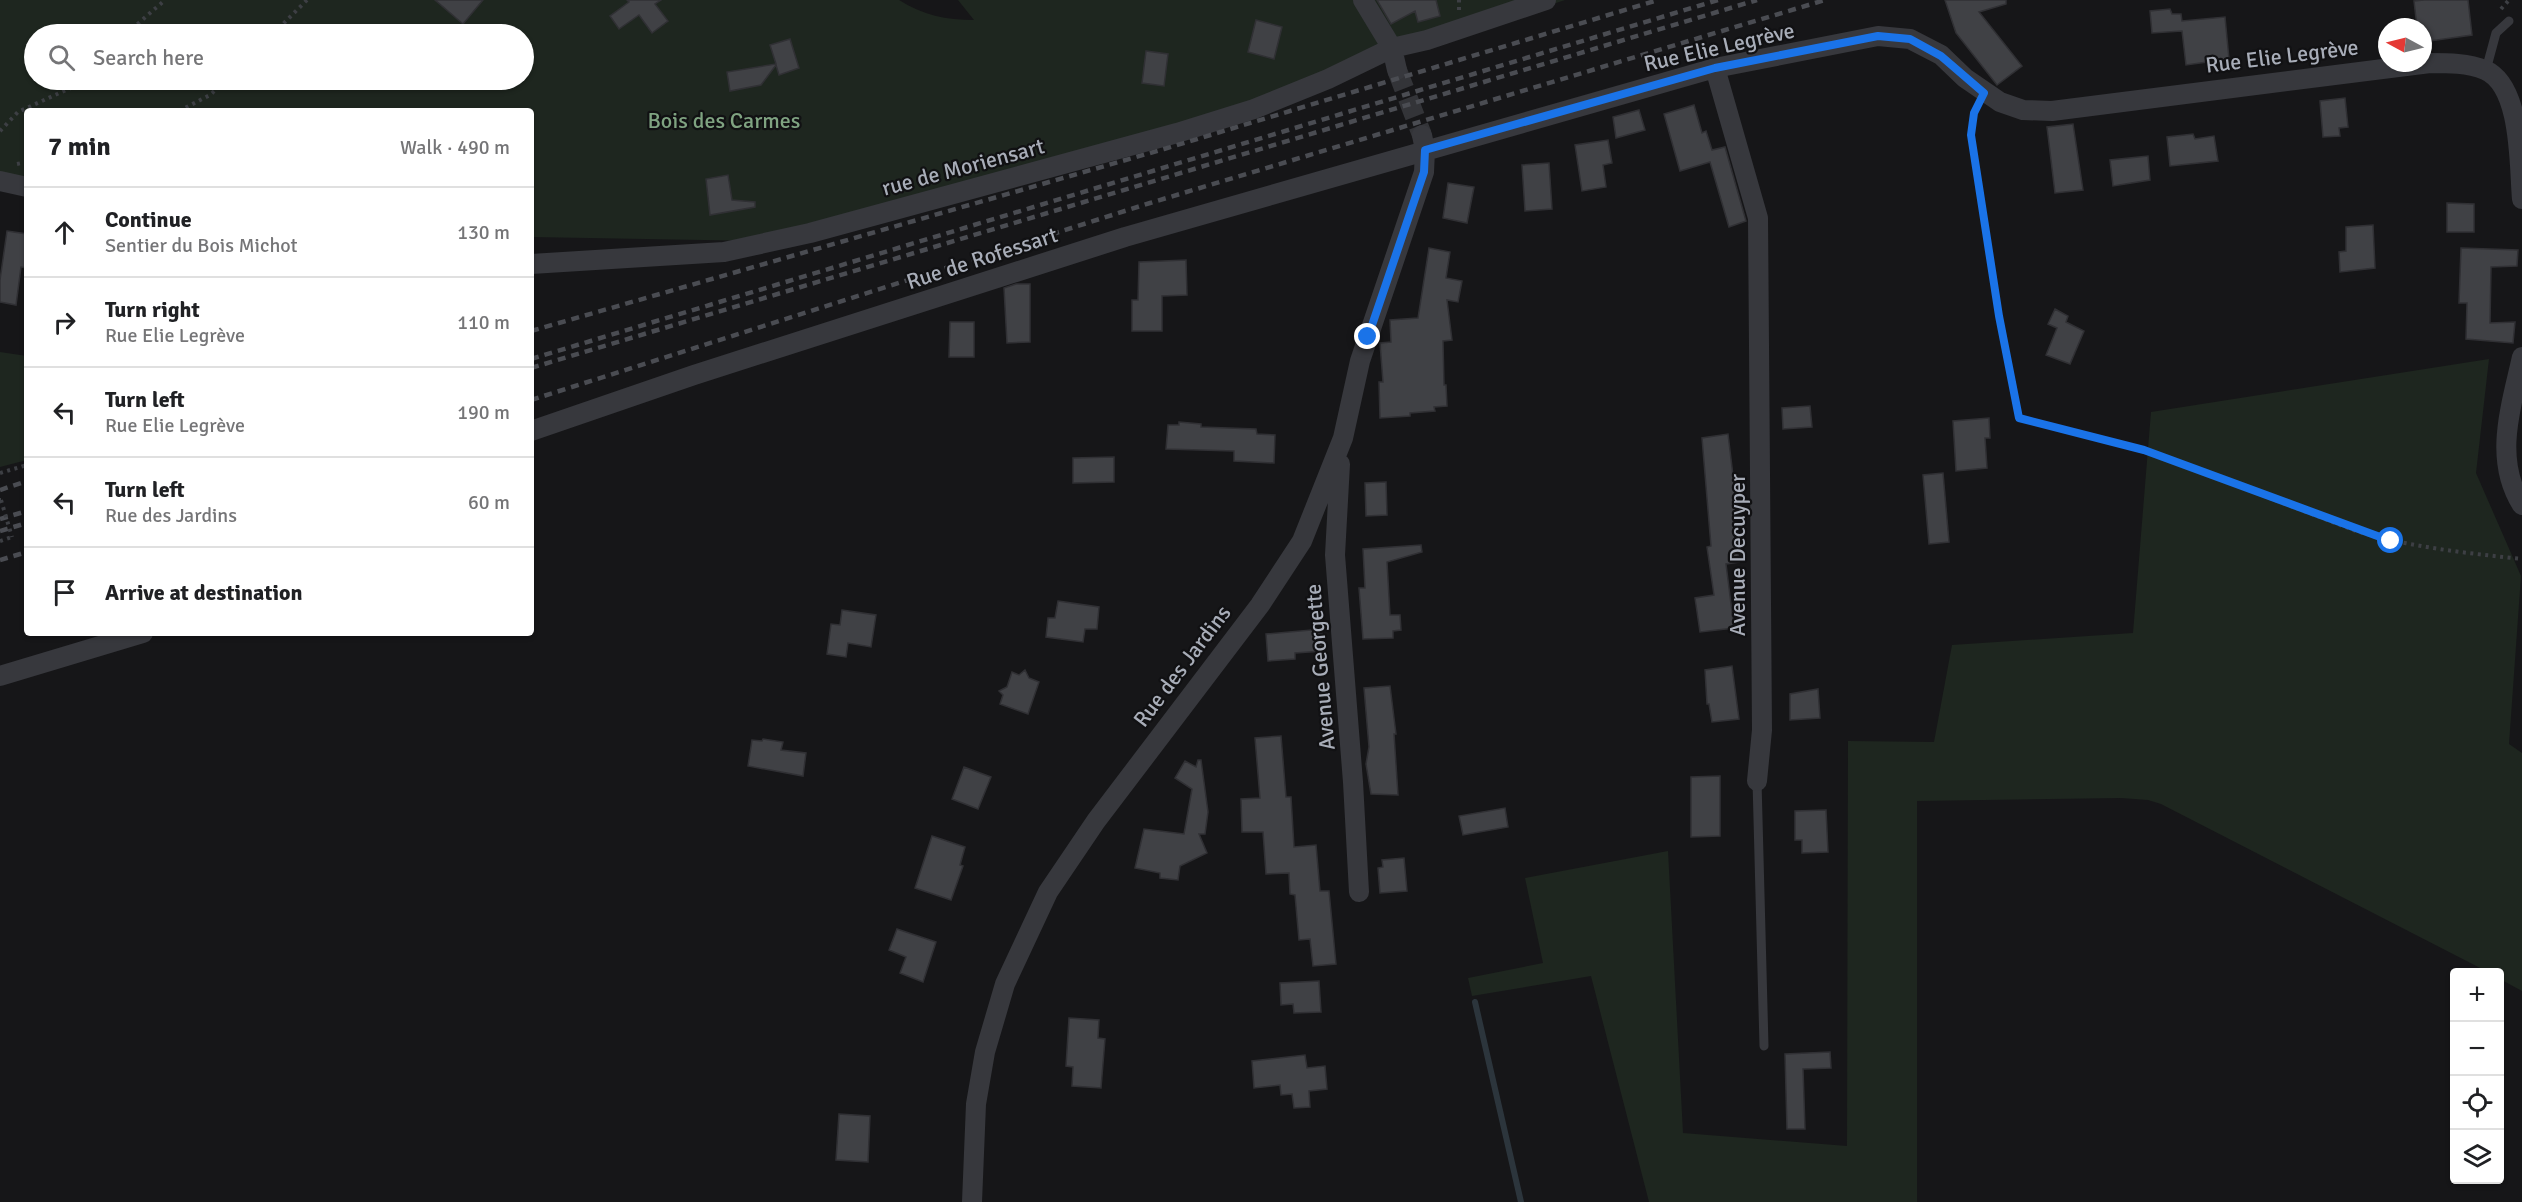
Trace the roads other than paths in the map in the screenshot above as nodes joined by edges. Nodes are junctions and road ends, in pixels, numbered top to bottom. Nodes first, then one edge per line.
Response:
1 (1362, 0) edge
2 (1546, 0) edge
3 (2508, 21) dead end
4 (1392, 48) junction
5 (1715, 68) junction
6 (1397, 70) tunnel mouth
7 (2486, 70) junction
8 (1423, 143) junction
9 (1452, 143) joint
10 (0, 181) edge
11 (24, 187) edge
12 (2522, 199) edge
13 (534, 264) edge
14 (2522, 357) edge
15 (534, 430) edge
16 (1343, 438) junction
17 (2522, 505) edge
18 (133, 636) edge
19 (0, 676) edge
20 (1757, 781) joint
21 (1359, 892) dead end
22 (1764, 1047) dead end
23 (972, 1202) edge

1 - 4 street
2 - 4 street, rue de Moriensart
3 - 7 lane
4 - 6 street
4 - 13 street, rue de Moriensart
5 - 7 street, Rue Elie Legrève
5 - 9 street, Rue Elie Legrève
5 - 20 street, Avenue Decuyper
7 - 12 street
8 - 9 street, Rue de Rofessart
8 - 15 street, Rue de Rofessart
8 - 16 street, Rue des Jardins
10 - 11 street
14 - 17 street
16 - 21 street, Avenue Georgette
16 - 23 street, Rue des Jardins
18 - 19 street
20 - 22 lane, Avenue Decuyper

